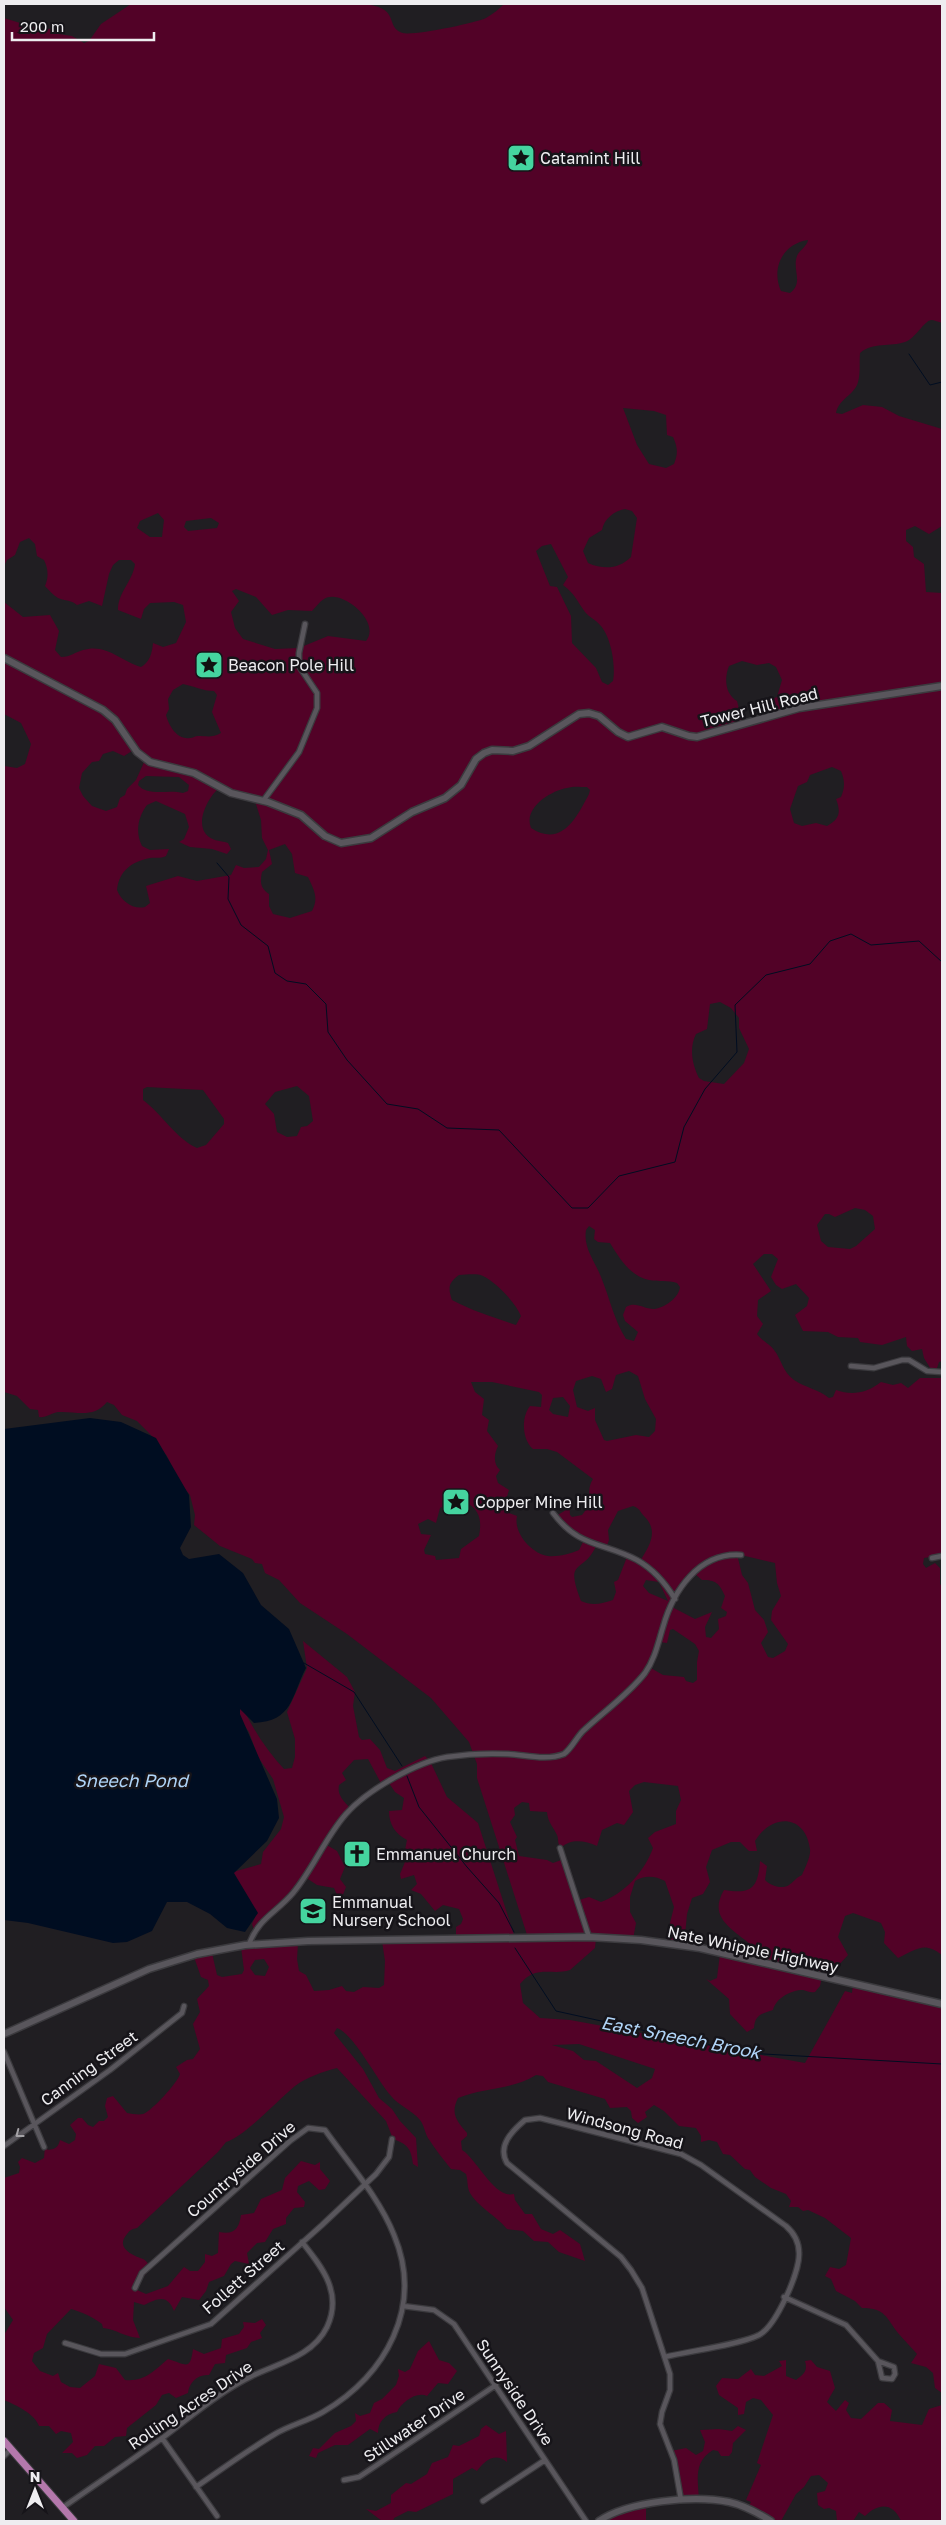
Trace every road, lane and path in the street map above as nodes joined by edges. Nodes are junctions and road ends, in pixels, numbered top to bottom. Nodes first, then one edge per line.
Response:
1 (305, 624) dead end
2 (4, 658) edge
3 (942, 686) edge
4 (263, 801) junction
5 (851, 1366) dead end
6 (942, 1372) edge
7 (553, 1513) dead end
8 (741, 1555) dead end
9 (942, 1556) edge
10 (932, 1558) dead end
11 (675, 1599) junction
12 (560, 1848) dead end
13 (589, 1937) junction
14 (249, 1944) junction
15 (942, 2004) edge
16 (184, 2006) dead end
17 (4, 2034) edge
18 (4, 2052) edge
19 (35, 2122) junction
20 (392, 2138) dead end
21 (4, 2146) edge
22 (44, 2147) dead end
23 (363, 2185) junction
24 (302, 2242) junction
25 (135, 2288) dead end
26 (784, 2297) junction
27 (403, 2306) junction
28 (65, 2343) dead end
29 (665, 2357) junction
30 (878, 2361) junction
31 (496, 2385) junction
32 (162, 2438) junction
33 (4, 2441) edge
34 (11, 2449) junction
35 (4, 2456) edge
36 (545, 2460) junction
37 (344, 2480) dead end
38 (196, 2487) junction
39 (483, 2501) dead end
40 (682, 2501) junction
41 (62, 2508) junction
42 (218, 2516) dead end
43 (74, 2521) edge
44 (586, 2521) edge
45 (599, 2521) edge
46 (771, 2521) edge

1 - 4 street
2 - 4 street, Tower Hill Road
3 - 4 street, Tower Hill Road
5 - 6 street
7 - 11 street
8 - 11 street
9 - 10 street
11 - 14 street
12 - 13 street
13 - 14 street, Nate Whipple Highway
13 - 15 street, Nate Whipple Highway
14 - 17 street, Nate Whipple Highway
16 - 19 street, Canning Street
18 - 19 street
19 -> 21 street, Canning Street
19 - 22 street
20 - 23 street, Follett Street
23 - 24 street, Follett Street
23 - 25 street, Countryside Drive
23 - 27 street, Countryside Drive
24 - 28 street, Follett Street
24 - 32 street, Rolling Acres Drive
26 - 29 street, Windsong Road
26 - 29 street, Windsong Road
26 - 30 street
27 - 31 street, Sunnyside Drive
27 - 38 street, Countryside Drive
29 - 40 street, Windsong Road
30 - 30 street
31 - 36 street, Sunnyside Drive
31 - 37 street, Stillwater Drive
32 - 38 street
32 - 41 street, Rolling Acres Drive
33 - 34 main road
34 - 35 street
34 - 41 main road
36 - 39 street
36 - 44 street, Sunnyside Drive
38 - 42 street
40 - 45 street
40 - 46 street
41 - 43 main road

